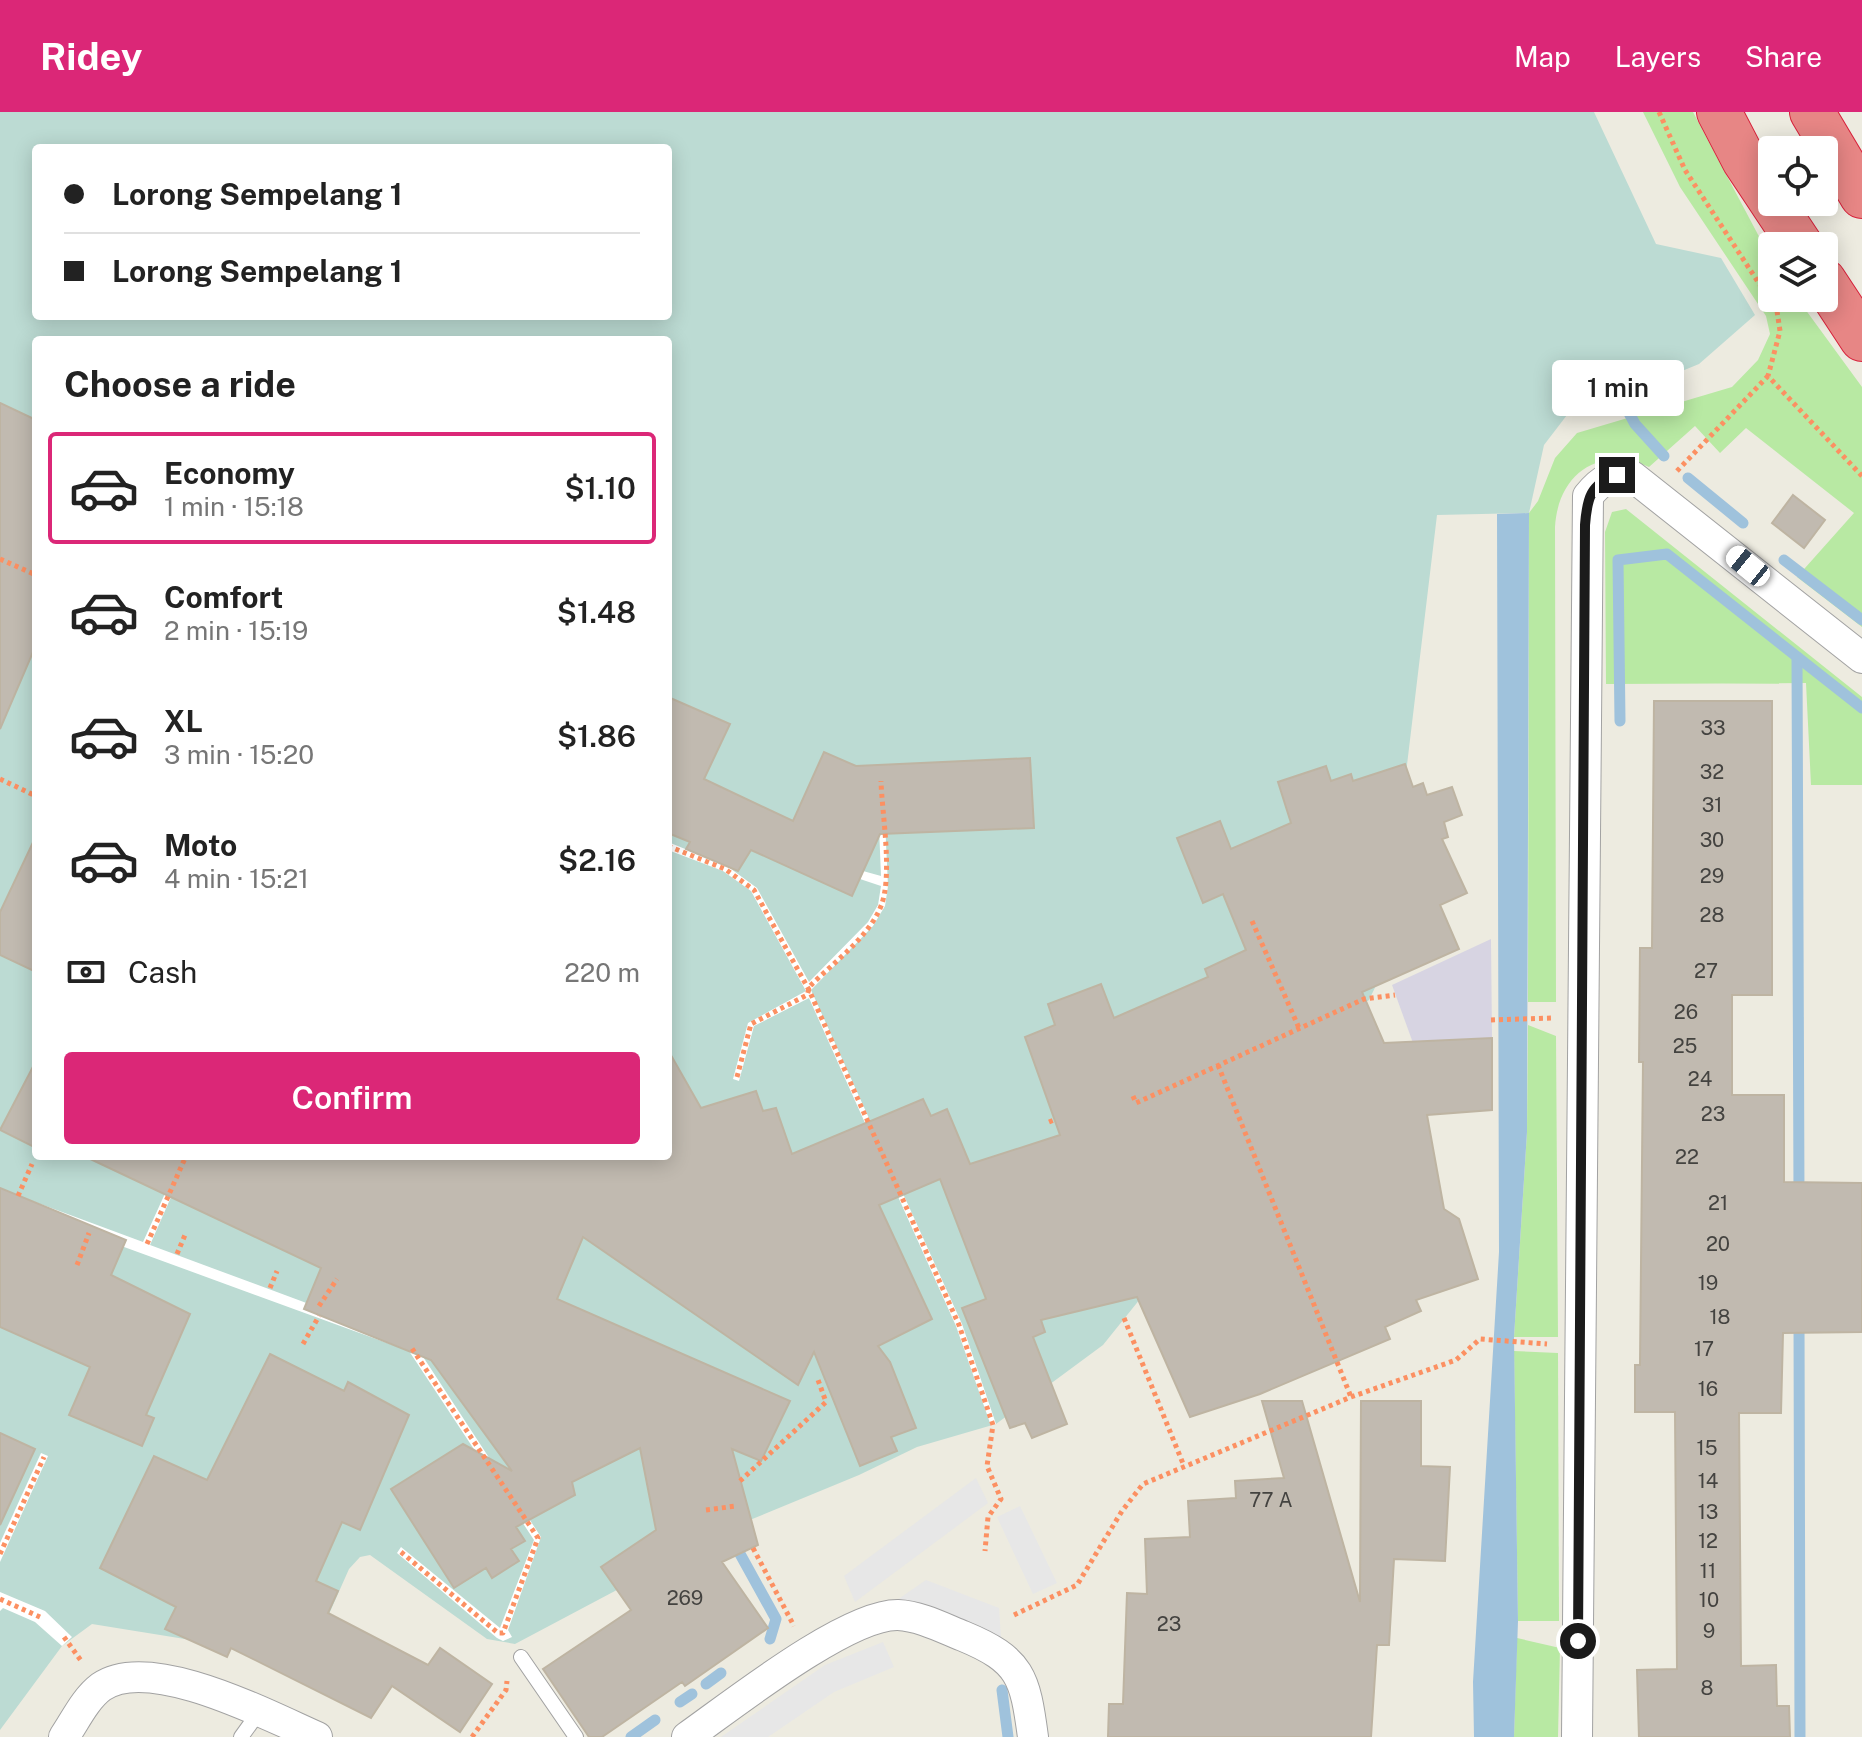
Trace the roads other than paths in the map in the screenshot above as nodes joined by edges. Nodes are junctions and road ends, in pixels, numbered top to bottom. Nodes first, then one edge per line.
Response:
1 (1719, 112) edge
2 (1812, 112) edge
3 (1862, 196) edge
4 (1792, 232) edge
5 (1838, 302) edge
6 (1862, 339) edge
7 (1862, 658) edge
8 (521, 1657) dead end
9 (259, 1712) junction
10 (64, 1737) edge
11 (241, 1737) edge
12 (317, 1737) edge
13 (576, 1737) edge
14 (687, 1737) edge
15 (1033, 1737) edge
16 (1577, 1737) edge

1 - 4 highway
2 - 3 highway
5 - 6 highway
7 - 16 street
8 - 13 lane
9 - 10 street
9 - 11 lane
9 - 12 street
14 - 15 street

